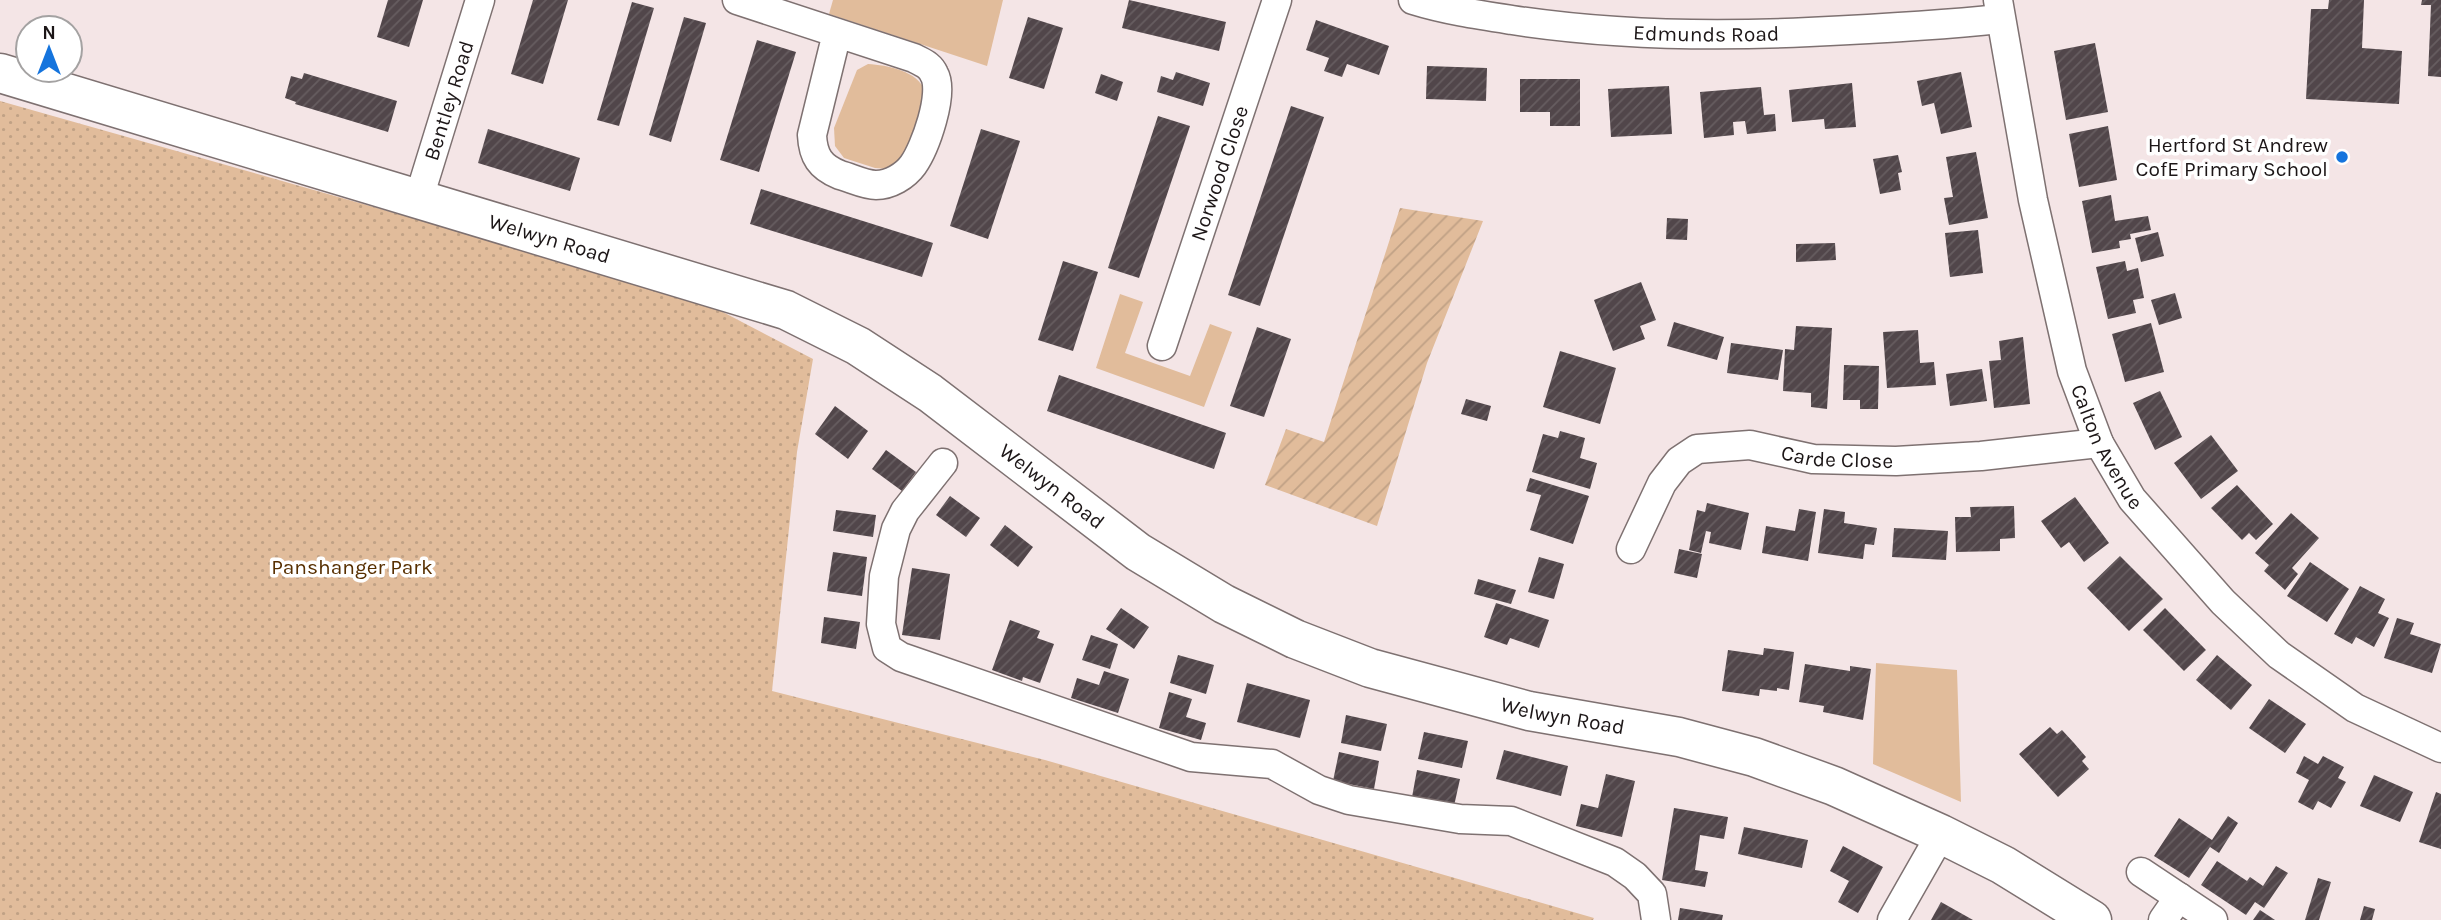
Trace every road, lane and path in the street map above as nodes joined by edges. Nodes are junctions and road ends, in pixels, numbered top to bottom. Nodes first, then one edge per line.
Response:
1 (480, 0) edge
2 (737, 0) edge
3 (1277, 0) edge
4 (1413, 0) edge
5 (1998, 9) edge
6 (837, 33) junction
7 (0, 73) edge
8 (418, 201) junction
9 (1161, 345) dead end
10 (2099, 443) junction
11 (943, 463) dead end
12 (1631, 549) dead end
13 (2441, 748) edge
14 (1941, 834) junction
15 (2141, 872) dead end
16 (2171, 909) edge
17 (1656, 920) edge
18 (1892, 920) edge
19 (2092, 920) edge
20 (2213, 920) edge

1 - 8 street, Bentley Road
2 - 6 street
3 - 9 street, Norwood Close
4 - 5 street, Edmunds Road
5 - 10 street, Calton Avenue
6 - 6 street
7 - 8 main road, Welwyn Road
8 - 14 main road, Welwyn Road
10 - 12 street, Carde Close
10 - 13 street, Calton Avenue
11 - 17 street
14 - 18 street
14 - 19 main road, Welwyn Road
15 - 16 street
16 - 20 street

